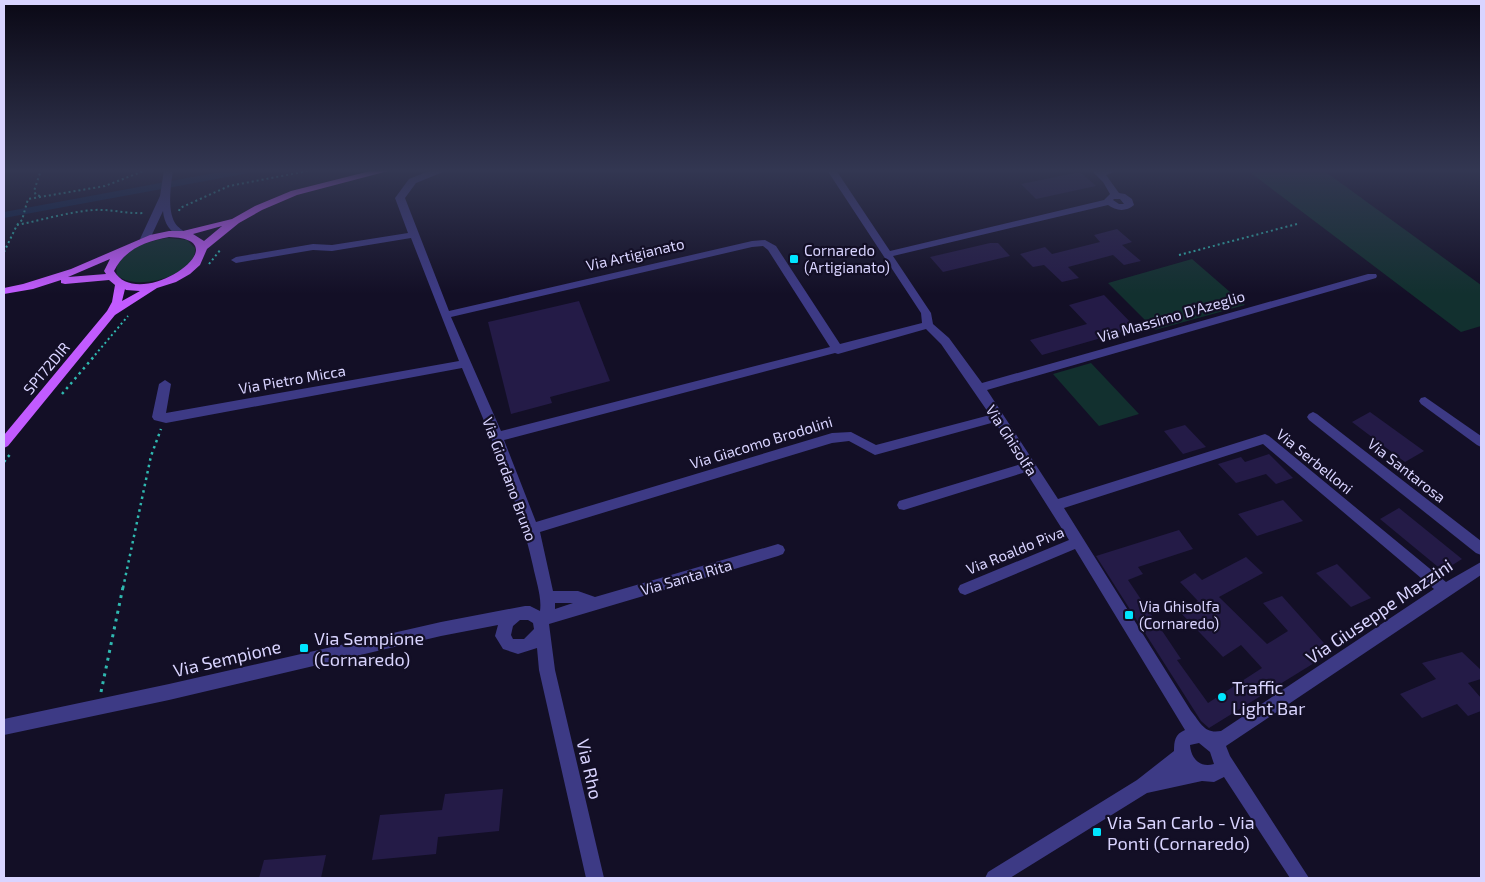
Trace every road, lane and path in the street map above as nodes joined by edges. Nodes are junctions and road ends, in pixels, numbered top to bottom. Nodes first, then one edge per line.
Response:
1 (25, 211) edge
2 (87, 211) edge
3 (115, 211) edge
4 (161, 211) edge
5 (163, 211) joint
6 (252, 211) edge
7 (405, 211) edge
8 (858, 211) edge
9 (1063, 211) edge
10 (240, 218) junction
11 (1297, 224) dead end
12 (16, 225) junction
13 (182, 234) junction
14 (413, 235) junction
15 (146, 239) junction
16 (131, 246) junction
17 (202, 248) junction
18 (4, 252) edge
19 (1179, 254) dead end
20 (886, 255) junction
21 (236, 260) dead end
22 (1372, 276) dead end
23 (110, 277) junction
24 (160, 284) junction
25 (120, 285) junction
26 (27, 286) junction
27 (4, 291) edge
28 (112, 313) junction
29 (445, 315) junction
30 (928, 325) junction
31 (838, 350) junction
32 (464, 364) junction
33 (165, 384) dead end
34 (979, 388) junction
35 (1425, 401) dead end
36 (1313, 417) dead end
37 (166, 418) junction
38 (998, 418) junction
39 (497, 437) junction
40 (1481, 442) edge
41 (4, 443) edge
42 (1029, 466) junction
43 (904, 505) dead end
44 (1054, 506) junction
45 (532, 529) junction
46 (1078, 542) junction
47 (1481, 549) edge
48 (778, 550) dead end
49 (1481, 569) edge
50 (965, 589) dead end
51 (1445, 590) junction
52 (548, 597) junction
53 (593, 603) junction
54 (519, 613) junction
55 (542, 624) junction
56 (460, 625) junction
57 (503, 632) junction
58 (524, 646) junction
59 (547, 670) junction
60 (97, 708) junction
61 (4, 727) edge
62 (1211, 751) junction
63 (1183, 755) junction
64 (1143, 786) junction
65 (595, 878) edge
66 (994, 878) edge
67 (1300, 878) edge

1 - 12 path
2 - 12 path
3 - 4 path
5 - 13 street
5 - 15 street
6 - 10 main road
7 - 14 street, Via Giordano Bruno
8 - 20 street, Via Ghisolfa
9 - 20 street
10 - 13 main road
10 - 17 main road
11 - 19 path
12 - 18 path
13 - 15 main road
13 - 17 main road
14 - 21 street
14 - 29 street, Via Giordano Bruno
15 - 16 main road
16 - 23 main road
16 - 26 main road
17 - 24 main road
20 - 30 street, Via Ghisolfa
22 - 34 street, Via Massimo D'Azeglio
23 - 25 main road
23 - 26 main road
24 - 25 main road
24 - 28 main road
25 - 28 main road
26 - 27 main road
28 - 41 main road, SP172DIR
29 - 31 street, Via Artigianato
29 - 32 street, Via Giordano Bruno
30 - 31 street
30 - 34 street, Via Ghisolfa
31 - 39 street
32 - 37 street, Via Pietro Micca
32 - 39 street, Via Giordano Bruno
33 - 37 street
34 - 38 street, Via Ghisolfa
35 - 40 street
36 - 47 street, Via Santarosa
37 - 60 path
38 - 42 street, Via Ghisolfa
38 - 45 street, Via Giacomo Brodolini
39 - 45 street, Via Giordano Bruno
42 - 43 street
42 - 44 street, Via Ghisolfa
44 - 46 street, Via Ghisolfa
44 - 51 street, Via Serbelloni
45 - 52 street, Via Giordano Bruno
46 - 50 street, Via Roaldo Piva
46 - 62 street, Via Ghisolfa
48 - 53 street, Via Santa Rita
49 - 51 street, Via Giuseppe Mazzini
51 - 62 street, Via Giuseppe Mazzini
52 - 53 street
52 - 54 street
52 - 55 street, Via Giordano Bruno
53 - 55 street, Via Santa Rita
54 - 55 street
54 - 56 street, Via Sempione
54 - 57 street
55 - 58 street
55 - 59 street, Via Rho
56 - 57 street, Via Sempione
56 - 60 street, Via Sempione
57 - 58 street
58 - 59 street, Via Rho
59 - 65 street, Via Rho
60 - 61 street, Via Sempione
62 - 63 street
62 - 63 street
62 - 64 street
62 - 67 street
63 - 64 street
64 - 66 street

